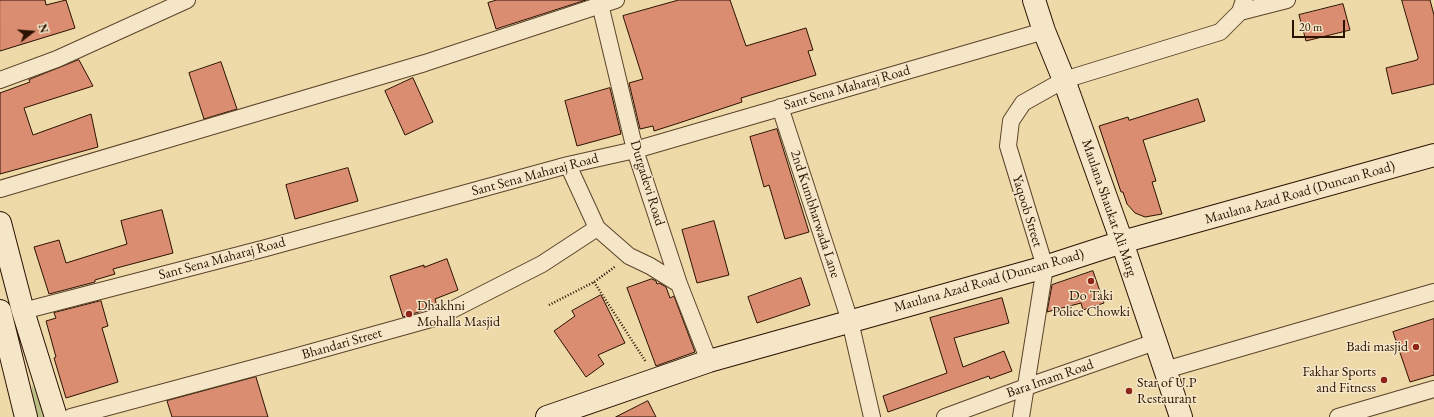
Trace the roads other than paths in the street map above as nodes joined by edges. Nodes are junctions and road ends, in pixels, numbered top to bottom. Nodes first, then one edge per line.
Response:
1 (187, 0) edge
2 (616, 0) edge
3 (1034, 0) edge
4 (1287, 0) edge
5 (600, 2) edge
6 (1242, 6) edge
7 (1044, 31) junction
8 (0, 80) edge
9 (1064, 80) junction
10 (780, 107) junction
11 (635, 150) junction
12 (1434, 155) edge
13 (568, 165) junction
14 (0, 189) edge
15 (0, 223) edge
16 (596, 228) junction
17 (1122, 242) junction
18 (1045, 267) junction
19 (680, 284) junction
20 (1434, 292) edge
21 (23, 311) junction
22 (850, 321) junction
23 (1, 323) edge
24 (1155, 342) junction
25 (710, 361) junction
26 (1165, 370) junction
27 (1026, 387) junction
28 (1434, 389) edge
29 (26, 417) edge
30 (56, 417) edge
31 (71, 417) edge
32 (546, 417) edge
33 (872, 417) edge
34 (945, 417) edge
35 (1020, 417) edge
36 (1181, 417) edge
37 (1338, 417) edge

1 - 8 street
2 - 5 street
3 - 7 main road, Maulana Shaukat Ali Marg
4 - 6 street
5 - 11 street, Durgadevi Road
5 - 14 street
6 - 9 street, Yaqoob Street
7 - 9 main road, Maulana Shaukat Ali Marg
7 - 10 street, Sant Sena Maharaj Road
9 - 17 main road, Maulana Shaukat Ali Marg
9 - 18 street, Yaqoob Street
10 - 11 street, Sant Sena Maharaj Road
10 - 22 street, 2nd Kumbharwada Lane
11 - 13 street, Sant Sena Maharaj Road
11 - 19 street, Durgadevi Road
12 - 17 main road, Maulana Azad Road (Duncan Road)
13 - 16 street
13 - 21 street, Sant Sena Maharaj Road
15 - 21 main road
16 - 19 street
16 - 31 street, Bhandari Street
17 - 18 main road, Maulana Azad Road (Duncan Road)
17 - 24 main road, Maulana Shaukat Ali Marg
18 - 22 main road, Maulana Azad Road (Duncan Road)
18 - 27 street, Yaqoob Street
19 - 25 street, Durgadevi Road
20 - 26 street
21 - 30 main road
22 - 25 main road, Maulana Azad Road (Duncan Road)
22 - 33 street, 2nd Kumbharwada Lane
23 - 29 main road
24 - 26 main road, Maulana Shaukat Ali Marg
24 - 27 street, Bara Imam Road
25 - 32 main road, Maulana Azad Road (Duncan Road)
26 - 36 main road, Maulana Shaukat Ali Marg
27 - 34 street, Bara Imam Road
27 - 35 street, Yaqoob Street
28 - 37 street

